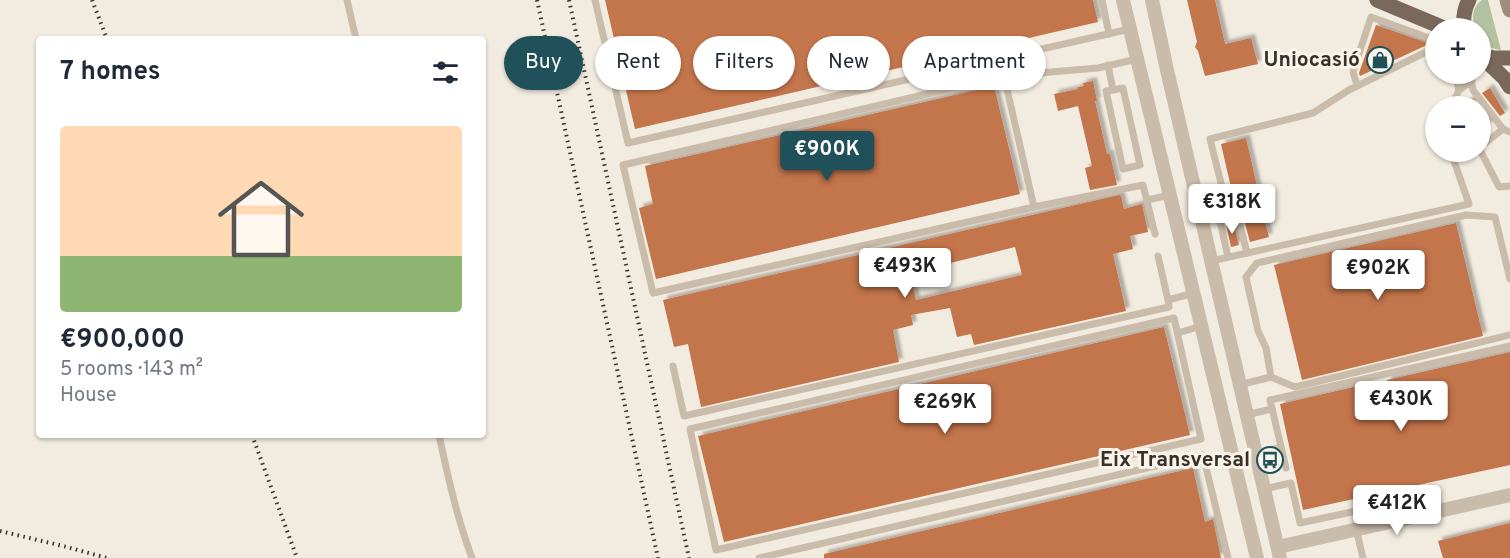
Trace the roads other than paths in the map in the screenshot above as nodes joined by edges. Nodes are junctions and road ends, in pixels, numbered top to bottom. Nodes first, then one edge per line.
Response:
1 (347, 0) edge
2 (595, 0) edge
3 (1102, 0) edge
4 (1123, 0) edge
5 (1152, 0) edge
6 (1377, 0) edge
7 (1469, 0) edge
8 (1508, 0) edge
9 (1510, 10) edge
10 (1463, 18) edge
11 (1425, 20) edge
12 (1130, 29) junction
13 (1110, 34) junction
14 (355, 36) edge
15 (1425, 36) edge
16 (1425, 52) edge
17 (1491, 57) edge
18 (1137, 58) junction
19 (1510, 58) edge
20 (1108, 65) junction
21 (1491, 66) edge
22 (1046, 72) edge
23 (1458, 84) edge
24 (1465, 84) edge
25 (1472, 84) edge
26 (1357, 86) junction
27 (1510, 87) edge
28 (944, 90) edge
29 (1007, 90) edge
30 (1113, 90) junction
31 (1459, 90) junction
32 (1456, 96) edge
33 (1506, 131) edge
34 (1491, 141) edge
35 (1454, 162) edge
36 (1486, 162) edge
37 (1510, 186) edge
38 (1170, 195) junction
39 (1147, 200) junction
40 (1197, 202) junction
41 (1216, 203) junction
42 (1034, 207) junction
43 (1155, 234) dead end
44 (1247, 253) junction
45 (1158, 256) dead end
46 (1228, 257) junction
47 (1211, 261) junction
48 (1510, 279) edge
49 (1194, 293) junction
50 (1168, 300) junction
51 (1202, 326) junction
52 (1178, 333) junction
53 (1510, 335) edge
54 (1510, 346) edge
55 (673, 366) dead end
56 (1271, 377) junction
57 (1239, 385) junction
58 (1272, 409) junction
59 (1246, 415) junction
60 (441, 438) edge
61 (1281, 447) junction
62 (1256, 454) junction
63 (1233, 458) junction
64 (1205, 464) junction
65 (1286, 468) dead end
66 (1264, 489) junction
67 (1510, 495) edge
68 (1379, 524) junction
69 (1356, 529) junction
70 (1279, 552) edge
71 (472, 558) edge
72 (759, 558) edge
73 (1228, 558) edge
74 (1257, 558) edge
75 (1363, 558) edge

1 - 14 lane
2 - 13 lane
3 - 13 lane
4 - 12 street
5 - 40 street
6 - 11 main road
7 - 10 main road
8 - 9 main road
12 - 13 lane
12 - 18 street
15 - 26 lane
16 - 26 lane
17 - 19 main road
18 - 20 lane
18 - 38 street
20 - 22 lane
20 - 30 lane
21 - 27 main road
23 - 31 lane
24 - 31 lane
25 - 33 lane
26 - 41 lane
28 - 42 lane
29 - 42 lane
30 - 30 lane
31 - 32 lane
33 - 34 lane
35 - 44 lane
36 - 37 lane
38 - 39 lane
38 - 49 street
39 - 42 lane
39 - 43 lane
40 - 41 lane
40 - 47 street
41 - 44 lane
41 - 46 lane
44 - 46 lane
45 - 50 lane
46 - 47 lane
47 - 57 street
48 - 56 lane
49 - 50 lane
49 - 51 street
50 - 55 lane
51 - 52 lane
51 - 63 street
52 - 52 lane
53 - 56 lane
54 - 58 lane
56 - 57 lane
57 - 59 street
58 - 59 lane
58 - 61 lane
59 - 62 street
60 - 71 lane
61 - 62 lane
61 - 65 lane
62 - 66 street
63 - 64 lane
63 - 74 street
64 - 72 lane
64 - 73 lane
66 - 68 lane
66 - 70 street
67 - 68 street
68 - 69 street
69 - 70 street
69 - 75 lane

